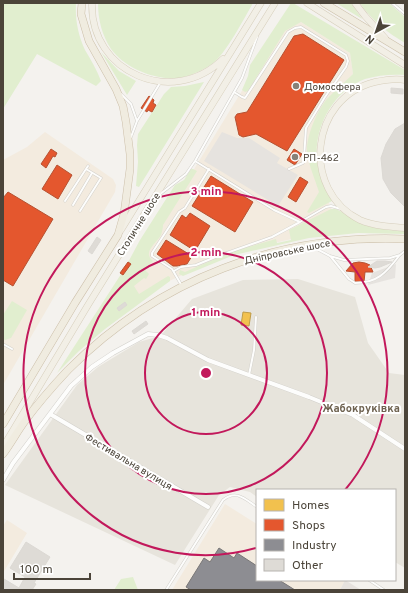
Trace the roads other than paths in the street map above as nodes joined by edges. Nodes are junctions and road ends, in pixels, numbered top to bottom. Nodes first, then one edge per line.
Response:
1 (82, 3) edge
2 (92, 3) edge
3 (261, 3) edge
4 (275, 3) edge
5 (324, 3) edge
6 (355, 3) edge
7 (392, 3) edge
8 (309, 4) edge
9 (405, 14) edge
10 (261, 27) junction
11 (390, 44) junction
12 (405, 52) edge
13 (230, 53) junction
14 (405, 65) edge
15 (405, 80) edge
16 (161, 82) junction
17 (116, 89) junction
18 (234, 92) junction
19 (137, 121) junction
20 (129, 142) junction
21 (195, 161) junction
22 (88, 166) dead end
23 (86, 169) junction
24 (209, 169) junction
25 (289, 169) dead end
26 (92, 173) junction
27 (153, 200) junction
28 (66, 201) dead end
29 (73, 205) dead end
30 (80, 211) dead end
31 (349, 212) junction
32 (300, 222) junction
33 (405, 228) edge
34 (118, 235) junction
35 (405, 239) edge
36 (308, 245) junction
37 (405, 251) edge
38 (400, 255) junction
39 (330, 256) junction
40 (174, 272) junction
41 (182, 286) junction
42 (256, 317) dead end
43 (3, 344) edge
44 (12, 349) dead end
45 (249, 375) junction
46 (50, 414) junction
47 (3, 424) edge
48 (3, 447) edge
49 (405, 449) edge
50 (3, 454) edge
51 (3, 480) edge
52 (256, 506) edge
53 (208, 508) dead end
54 (370, 581) edge
55 (166, 590) edge
56 (384, 590) edge

1 - 17 highway
2 - 16 main road
3 - 13 main road, Столичне шосе
4 - 10 main road, Столичне шосе
5 - 11 highway
6 - 11 main road
7 - 9 lane
8 - 14 main road
10 - 18 lane
10 - 27 main road, Столичне шосе
11 - 12 highway
13 - 16 main road
13 - 34 main road, Столичне шосе
15 - 31 main road
16 - 19 lane
17 - 19 lane
17 - 20 highway
18 - 21 lane
18 - 25 lane
19 - 20 lane
20 - 34 highway
21 - 24 lane
21 - 27 lane
22 - 23 lane
23 - 26 lane
23 - 28 lane
24 - 32 lane
24 - 40 lane
26 - 29 lane
26 - 30 lane
27 - 48 main road, Столичне шосе
31 - 32 lane
31 - 33 main road
32 - 40 lane
34 - 47 highway, Столичне шосе
35 - 36 highway, Дніпровське шосе
36 - 39 lane
36 - 41 highway, Дніпровське шосе
37 - 38 lane
38 - 39 lane
38 - 39 lane
40 - 41 lane
41 - 50 highway, Дніпровське шосе
42 - 45 lane
43 - 44 lane
45 - 46 street
45 - 49 street
46 - 51 street
46 - 53 street, Фестивальна вулиця
52 - 55 lane
54 - 56 lane

